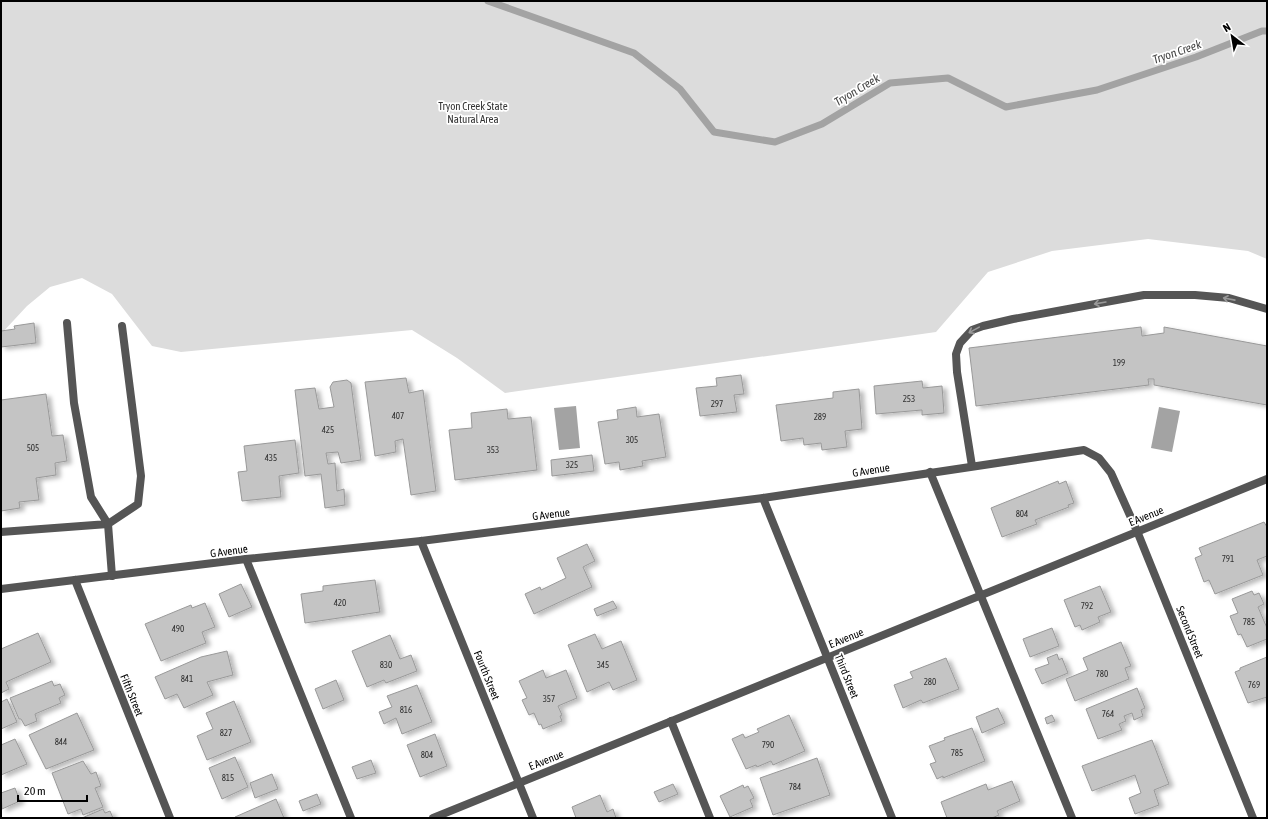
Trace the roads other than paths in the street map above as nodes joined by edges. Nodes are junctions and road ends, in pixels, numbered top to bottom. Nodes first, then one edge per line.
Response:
1 (1267, 309) edge
2 (67, 323) dead end
3 (122, 326) dead end
4 (1099, 458) joint
5 (972, 466) junction
6 (930, 472) junction
7 (1267, 479) edge
8 (763, 498) junction
9 (108, 524) junction
10 (1137, 531) junction
11 (1, 532) edge
12 (421, 541) junction
13 (246, 559) junction
14 (112, 576) junction
15 (75, 580) junction
16 (1, 589) edge
17 (982, 595) junction
18 (827, 657) junction
19 (671, 721) junction
20 (519, 783) junction
21 (170, 818) edge
22 (351, 818) edge
23 (432, 818) edge
24 (533, 818) edge
25 (710, 818) edge
26 (892, 818) edge
27 (1072, 818) edge
28 (1253, 818) edge

1 -> 5 street
2 - 9 street
3 - 9 street
4 - 5 street, G Avenue
4 - 10 street, Second Street
5 - 6 street, G Avenue
6 - 8 street, G Avenue
6 - 17 street
7 - 10 street, E Avenue
8 - 12 street, G Avenue
8 - 18 street, Third Street
9 - 11 street
9 - 14 street
10 - 17 street, E Avenue
10 - 28 street, Second Street
12 - 13 street, G Avenue
12 - 20 street, Fourth Street
13 - 14 street, G Avenue
13 - 22 street
14 - 15 street, G Avenue
15 - 16 street, G Avenue
15 - 21 street, Fifth Street
17 - 18 street, E Avenue
17 - 27 street
18 - 19 street, E Avenue
18 - 26 street, Third Street
19 - 20 street, E Avenue
19 - 25 street
20 - 23 street, E Avenue
20 - 24 street, Fourth Street

